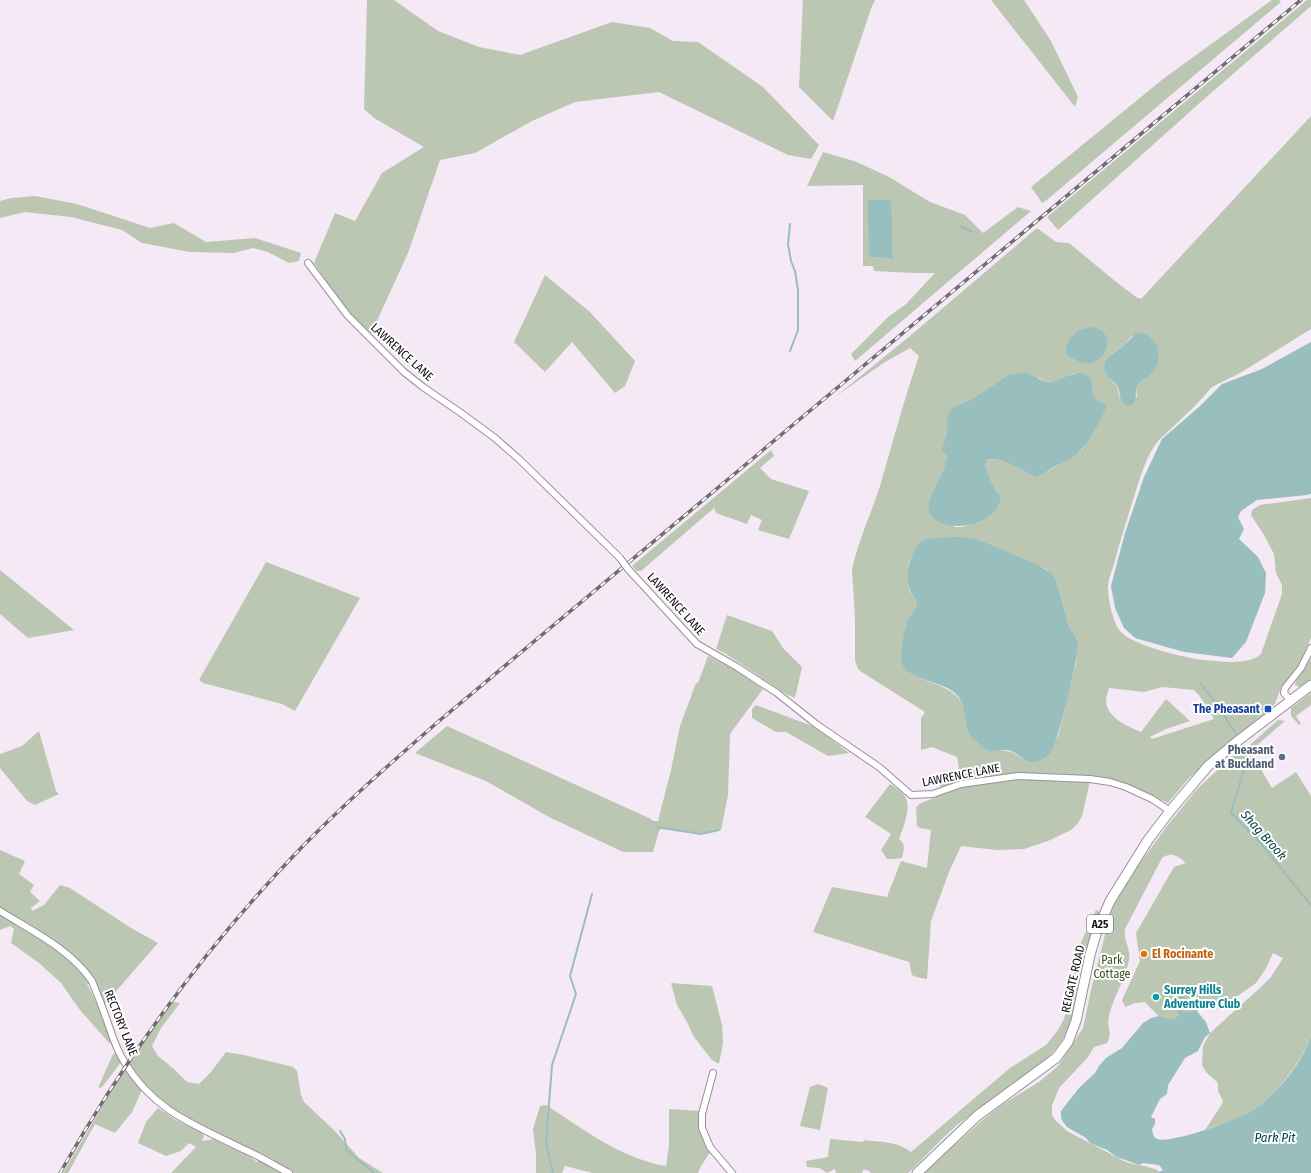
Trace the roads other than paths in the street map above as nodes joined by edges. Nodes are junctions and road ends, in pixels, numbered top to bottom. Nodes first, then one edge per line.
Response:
1 (308, 263) dead end
2 (1311, 648) edge
3 (1311, 685) edge
4 (1290, 700) junction
5 (1170, 811) junction
6 (0, 911) edge
7 (714, 1073) dead end
8 (289, 1173) edge
9 (732, 1173) edge
10 (917, 1173) edge

1 - 5 street, LAWRENCE LANE, bridge
2 - 4 street
3 - 4 main road, REIGATE ROAD / A25
4 - 5 main road, REIGATE ROAD / A25
5 - 10 main road, REIGATE ROAD / A25
6 - 8 street, RECTORY LANE
7 - 9 street

